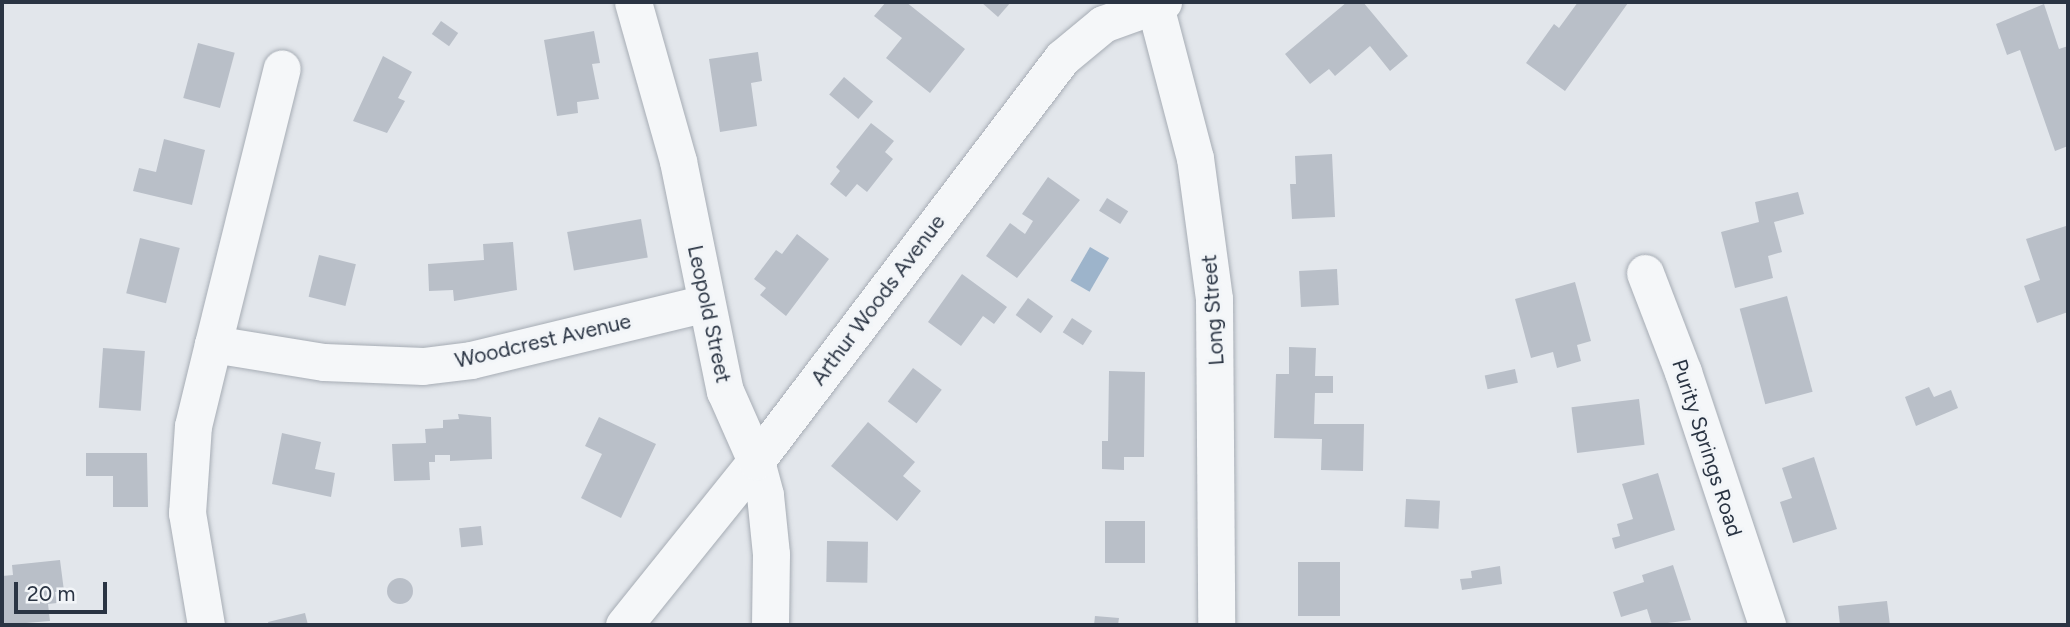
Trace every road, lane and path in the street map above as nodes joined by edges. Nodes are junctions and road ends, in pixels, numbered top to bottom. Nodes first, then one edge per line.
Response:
1 (633, 2) edge
2 (1158, 3) edge
3 (282, 68) dead end
4 (1645, 273) dead end
5 (706, 303) junction
6 (213, 344) junction
7 (756, 461) junction
8 (206, 625) edge
9 (624, 625) edge
10 (770, 625) edge
11 (1216, 625) edge
12 (1767, 625) edge

1 - 5 street, Leopold Street
2 - 7 street, Arthur Woods Avenue
2 - 11 street, Long Street
3 - 6 street
4 - 12 street, Purity Springs Road
5 - 6 street, Woodcrest Avenue
5 - 7 street, Leopold Street
6 - 8 street
7 - 9 street, Arthur Woods Avenue
7 - 10 street, Leopold Street

